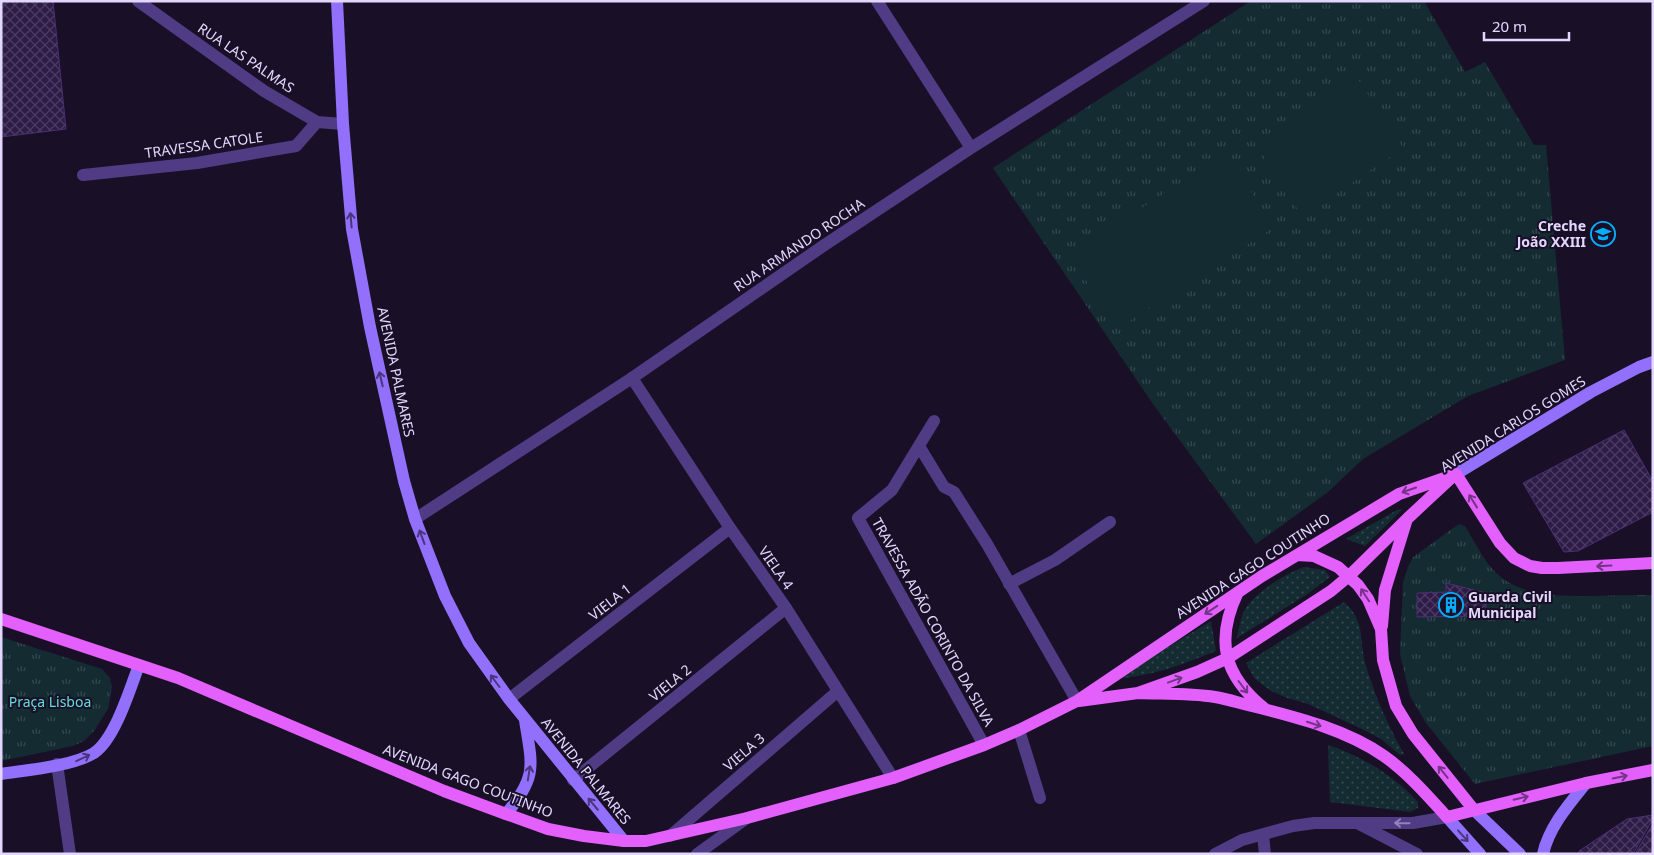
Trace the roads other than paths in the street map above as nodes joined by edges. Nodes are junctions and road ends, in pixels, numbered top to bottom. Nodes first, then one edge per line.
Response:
1 (138, 1) edge
2 (337, 1) edge
3 (877, 1) edge
4 (1204, 1) edge
5 (317, 122) junction
6 (343, 124) junction
7 (971, 148) junction
8 (83, 175) dead end
9 (1653, 362) edge
10 (632, 378) junction
11 (934, 421) dead end
12 (919, 446) junction
13 (1456, 474) junction
14 (1408, 518) junction
15 (415, 519) junction
16 (1110, 522) dead end
17 (730, 528) junction
18 (1296, 554) junction
19 (1653, 563) edge
20 (1349, 576) junction
21 (1009, 584) junction
22 (1238, 592) junction
23 (786, 608) junction
24 (1, 619) edge
25 (1285, 622) joint
26 (1382, 629) junction
27 (1228, 658) junction
28 (139, 665) junction
29 (838, 691) junction
30 (1138, 693) junction
31 (509, 699) junction
32 (1077, 701) junction
33 (1267, 710) junction
34 (525, 720) junction
35 (1019, 730) junction
36 (984, 745) junction
37 (57, 764) junction
38 (1653, 770) edge
39 (1, 774) edge
40 (893, 778) junction
41 (573, 780) junction
42 (1586, 783) junction
43 (1040, 798) dead end
44 (1474, 810) junction
45 (506, 814) junction
46 (1447, 817) junction
47 (747, 818) junction
48 (1357, 823) junction
49 (1263, 835) junction
50 (670, 836) junction
51 (624, 841) junction
52 (70, 854) edge
53 (697, 854) edge
54 (1214, 854) edge
55 (1265, 854) edge
56 (1417, 854) edge
57 (1480, 854) edge
58 (1520, 854) edge
59 (1543, 854) edge

1 - 5 street, RUA LAS PALMAS
2 - 6 street, AVENIDA PALMARES
3 - 7 street
4 - 7 street, RUA ARMANDO ROCHA
5 - 6 street, RUA LAS PALMAS
5 - 8 street, TRAVESSA CATOLE
15 -> 6 street, AVENIDA PALMARES
7 - 10 street, RUA ARMANDO ROCHA
9 - 13 street, AVENIDA CARLOS GOMES
10 - 15 street, RUA ARMANDO ROCHA
10 - 17 street, VIELA 4
11 - 12 street, TRAVESSA ADÃO CORINTO DA SILVA
12 - 21 street
12 - 36 street, TRAVESSA ADÃO CORINTO DA SILVA
13 - 14 main road, AVENIDA CARLOS GOMES
13 -> 18 main road, AVENIDA GAGO COUTINHO
19 -> 13 main road
14 - 20 main road, AVENIDA CARLOS GOMES
14 - 26 main road
31 -> 15 street, AVENIDA PALMARES
16 - 21 street
17 - 23 street, VIELA 4
17 - 31 street, VIELA 1
18 - 20 main road
18 - 22 main road, AVENIDA GAGO COUTINHO
20 - 25 main road, AVENIDA CARLOS GOMES
26 -> 20 main road
21 - 32 street
22 - 27 main road
22 -> 32 main road, AVENIDA GAGO COUTINHO
23 - 29 street, VIELA 4
23 - 41 street, VIELA 2
24 - 28 main road, AVENIDA GAGO COUTINHO
25 - 27 main road, AVENIDA GAGO COUTINHO
44 -> 26 main road
30 -> 27 main road, AVENIDA GAGO COUTINHO
27 -> 33 main road
37 -> 28 street
28 - 45 main road, AVENIDA GAGO COUTINHO
29 - 40 street, VIELA 4
29 - 50 street, VIELA 3
30 - 32 main road, AVENIDA GAGO COUTINHO
30 - 33 main road
31 - 34 street, AVENIDA PALMARES
32 - 35 main road, AVENIDA GAGO COUTINHO
33 -> 46 main road
34 - 41 street, AVENIDA PALMARES
45 -> 34 street, AVENIDA PALMARES
35 - 36 main road, AVENIDA GAGO COUTINHO
35 - 43 street
36 - 40 main road, AVENIDA GAGO COUTINHO
37 - 39 street
37 - 52 street
42 -> 38 main road
40 - 47 main road, AVENIDA GAGO COUTINHO
51 -> 41 street, AVENIDA PALMARES
44 -> 42 main road
42 - 59 street
44 - 46 main road
44 - 58 street
45 - 51 main road, AVENIDA GAGO COUTINHO
46 -> 48 street
46 -> 57 street
47 - 50 main road, AVENIDA GAGO COUTINHO
47 - 53 street
48 - 49 street
48 - 56 street
49 - 54 street
49 - 55 street
50 - 51 main road, AVENIDA GAGO COUTINHO

